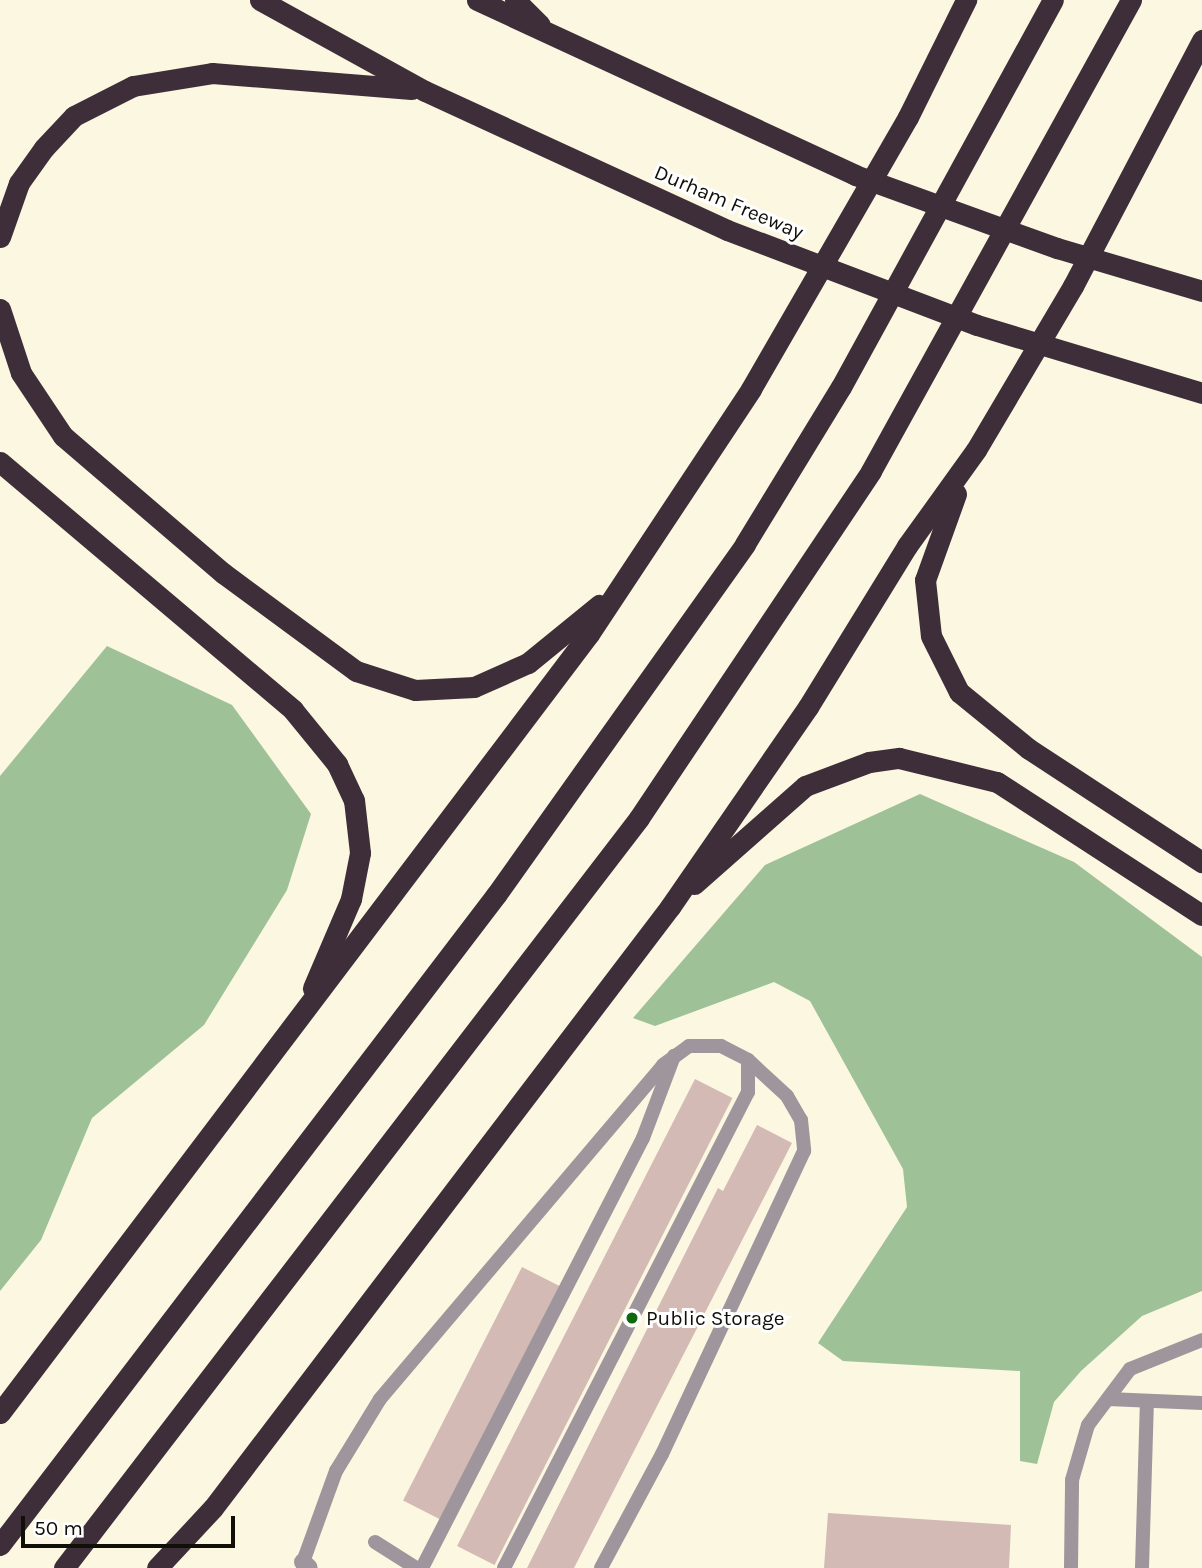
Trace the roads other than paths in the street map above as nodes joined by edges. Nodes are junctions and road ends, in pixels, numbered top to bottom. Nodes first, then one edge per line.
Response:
1 (260, 0) edge
2 (477, 0) edge
3 (515, 0) edge
4 (966, 0) edge
5 (1053, 0) edge
6 (1132, 0) edge
7 (1202, 40) edge
8 (556, 41) junction
9 (425, 91) junction
10 (0, 237) edge
11 (1202, 290) edge
12 (0, 309) edge
13 (1202, 393) edge
14 (976, 450) junction
15 (0, 461) edge
16 (617, 590) junction
17 (1202, 862) edge
18 (670, 907) junction
19 (1202, 915) edge
20 (303, 1014) junction
21 (674, 1056) junction
22 (748, 1060) junction
23 (1202, 1340) edge
24 (42, 1357) junction
25 (0, 1398) edge
26 (1108, 1399) junction
27 (1147, 1401) junction
28 (1202, 1403) edge
29 (0, 1413) edge
30 (213, 1508) junction
31 (375, 1542) dead end
32 (0, 1545) edge
33 (306, 1565) edge
34 (64, 1568) edge
35 (158, 1568) edge
36 (179, 1568) edge
37 (416, 1568) edge
38 (422, 1568) edge
39 (504, 1568) edge
40 (601, 1568) edge
41 (1071, 1568) edge
42 (1142, 1568) edge

1 - 9 highway, Durham Freeway
2 - 8 highway
3 - 8 highway
4 - 16 highway
5 - 32 highway
6 - 34 highway
7 - 14 highway
8 - 11 highway
9 - 10 highway
9 - 13 highway, Durham Freeway
12 - 16 highway
14 - 17 highway
14 - 18 highway
15 - 20 highway
16 - 20 highway
18 - 19 highway
18 - 30 highway
20 - 24 highway
21 - 22 lane
21 - 33 lane
21 - 38 lane
22 - 39 lane
22 - 40 lane
23 - 26 lane
24 - 25 highway
24 - 29 highway
26 - 27 lane
26 - 41 lane
27 - 28 lane
27 - 42 lane
30 - 35 highway
30 - 36 highway
31 - 37 lane

